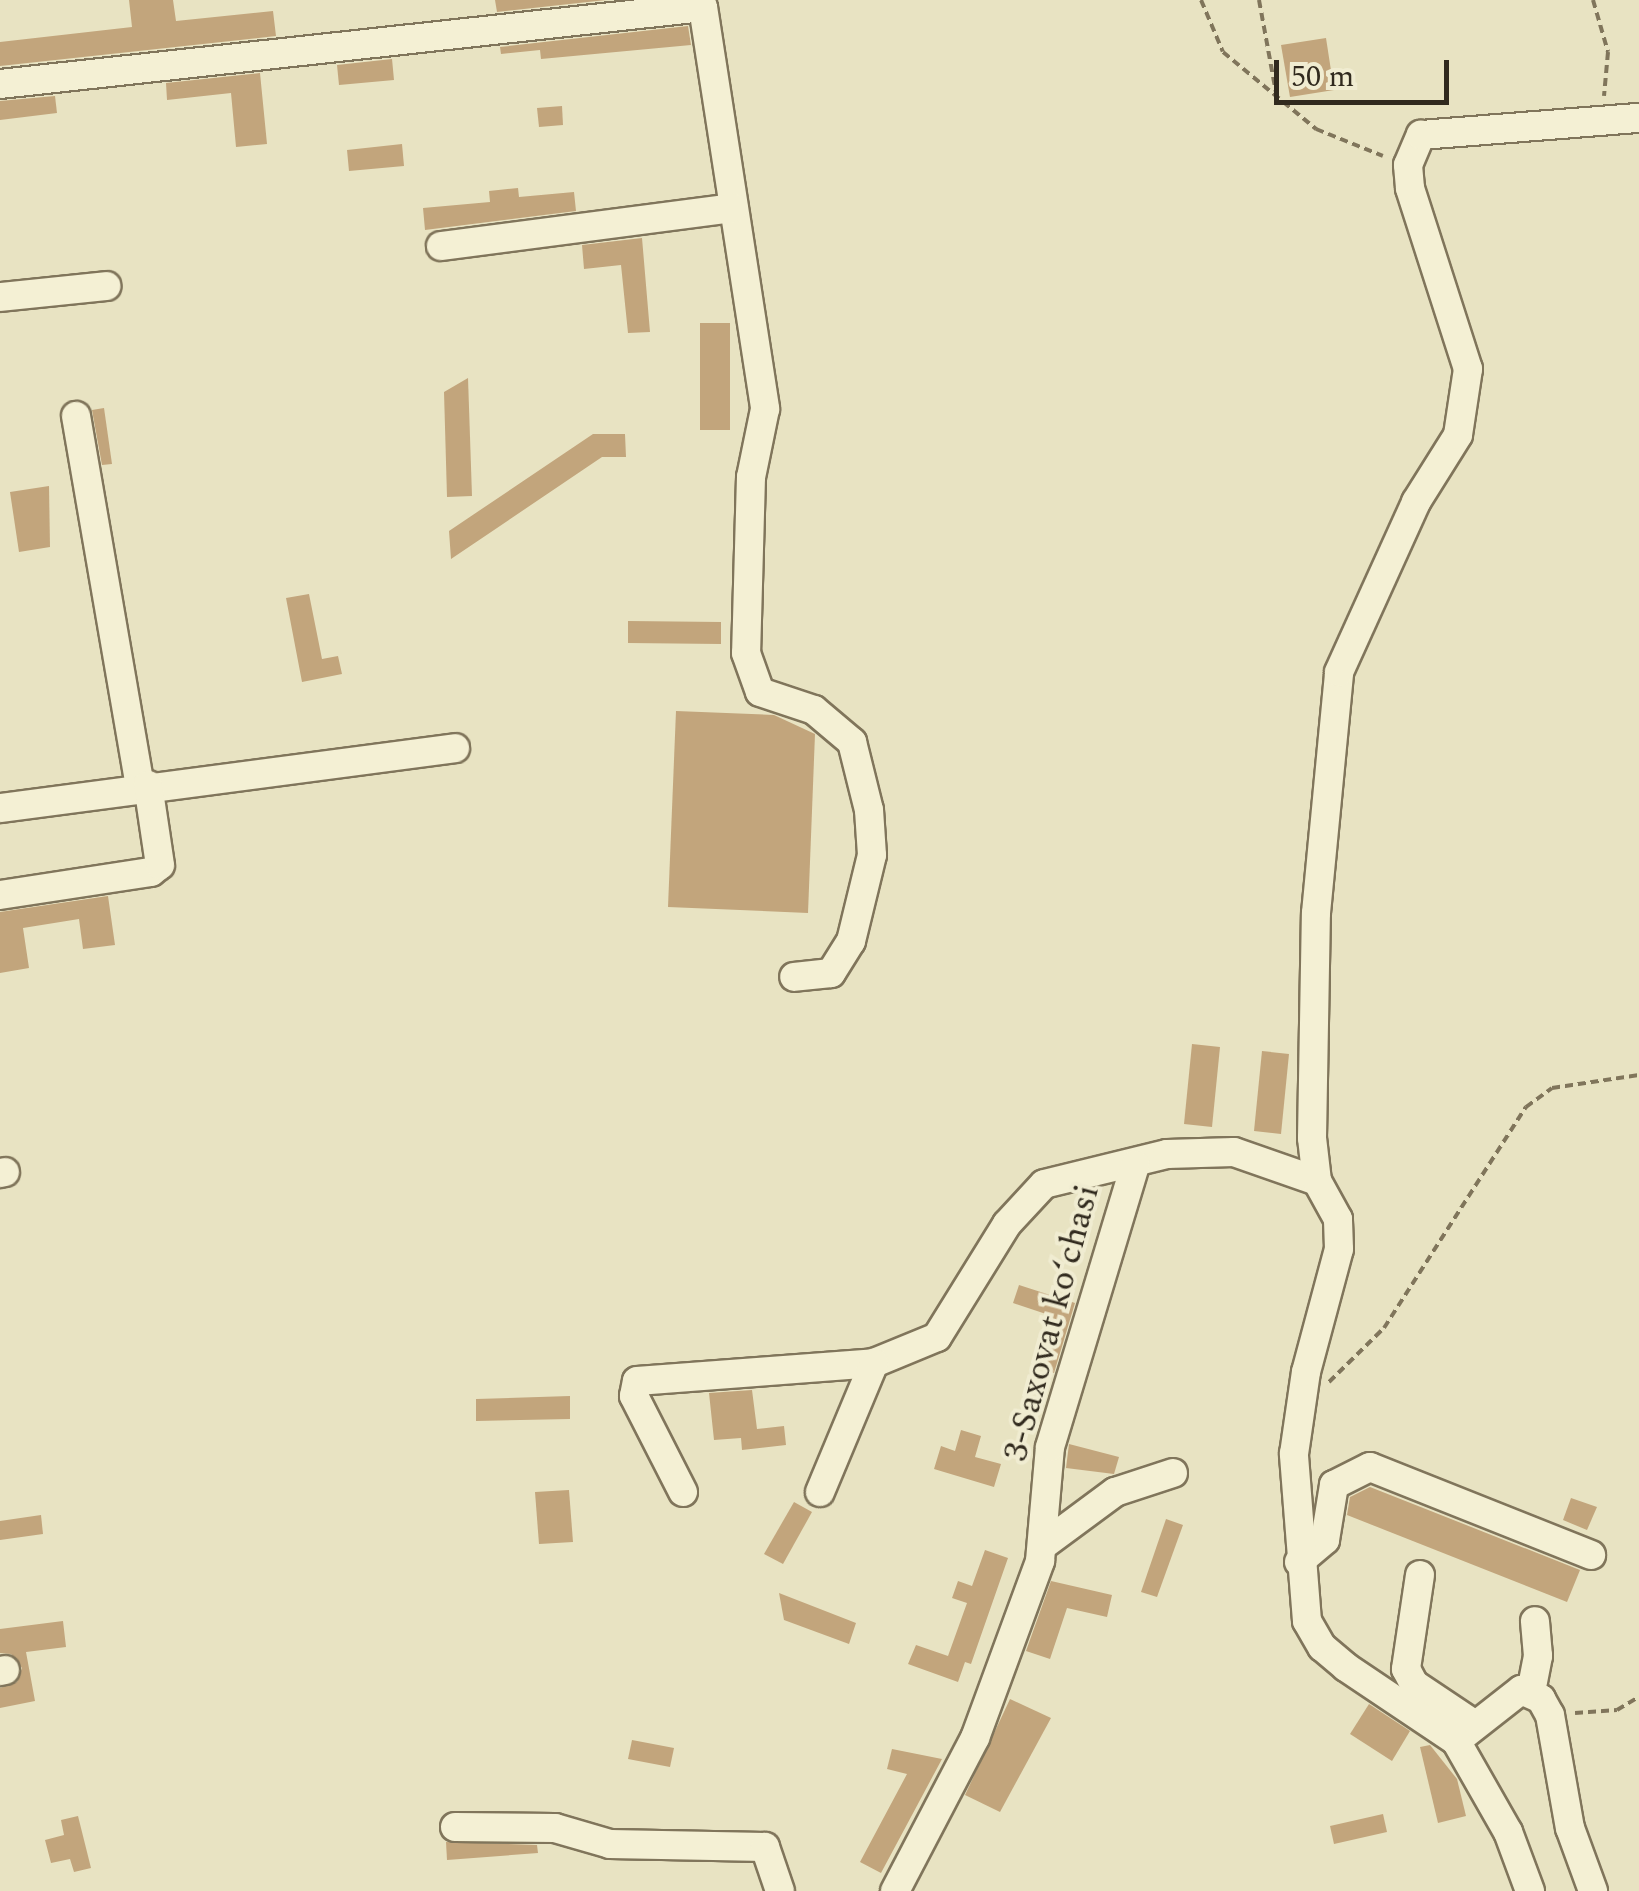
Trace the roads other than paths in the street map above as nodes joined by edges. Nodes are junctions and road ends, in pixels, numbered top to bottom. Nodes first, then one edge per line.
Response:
1 (514, 12) edge
2 (0, 84) edge
3 (1639, 118) edge
4 (734, 208) junction
5 (441, 246) dead end
6 (106, 286) dead end
7 (0, 297) edge
8 (76, 416) dead end
9 (455, 748) dead end
10 (144, 786) junction
11 (0, 808) edge
12 (0, 895) edge
13 (794, 977) dead end
14 (1135, 1164) junction
15 (1317, 1181) junction
16 (874, 1363) junction
17 (1173, 1473) dead end
18 (683, 1492) dead end
19 (820, 1492) dead end
20 (1042, 1546) junction
21 (1591, 1555) dead end
22 (1299, 1562) junction
23 (1420, 1575) dead end
24 (1535, 1621) dead end
25 (1531, 1692) junction
26 (1466, 1733) junction
27 (455, 1827) dead end
28 (780, 1891) edge
29 (895, 1891) edge
30 (1530, 1891) edge
31 (1593, 1891) edge

1 - 2 street
1 - 4 street
3 - 15 street
4 - 5 street
4 - 13 street
6 - 7 street
8 - 10 street
9 - 10 street
10 - 11 street
10 - 12 street
14 - 15 street
14 - 16 street
14 - 20 street, 3-Saxovat koʻchasi
15 - 22 street
16 - 18 street
16 - 19 street
17 - 20 street
20 - 29 street, 3-Saxovat koʻchasi
21 - 22 street
22 - 26 street
23 - 26 street
24 - 25 street
25 - 26 street
25 - 31 street
26 - 30 street
27 - 28 street

